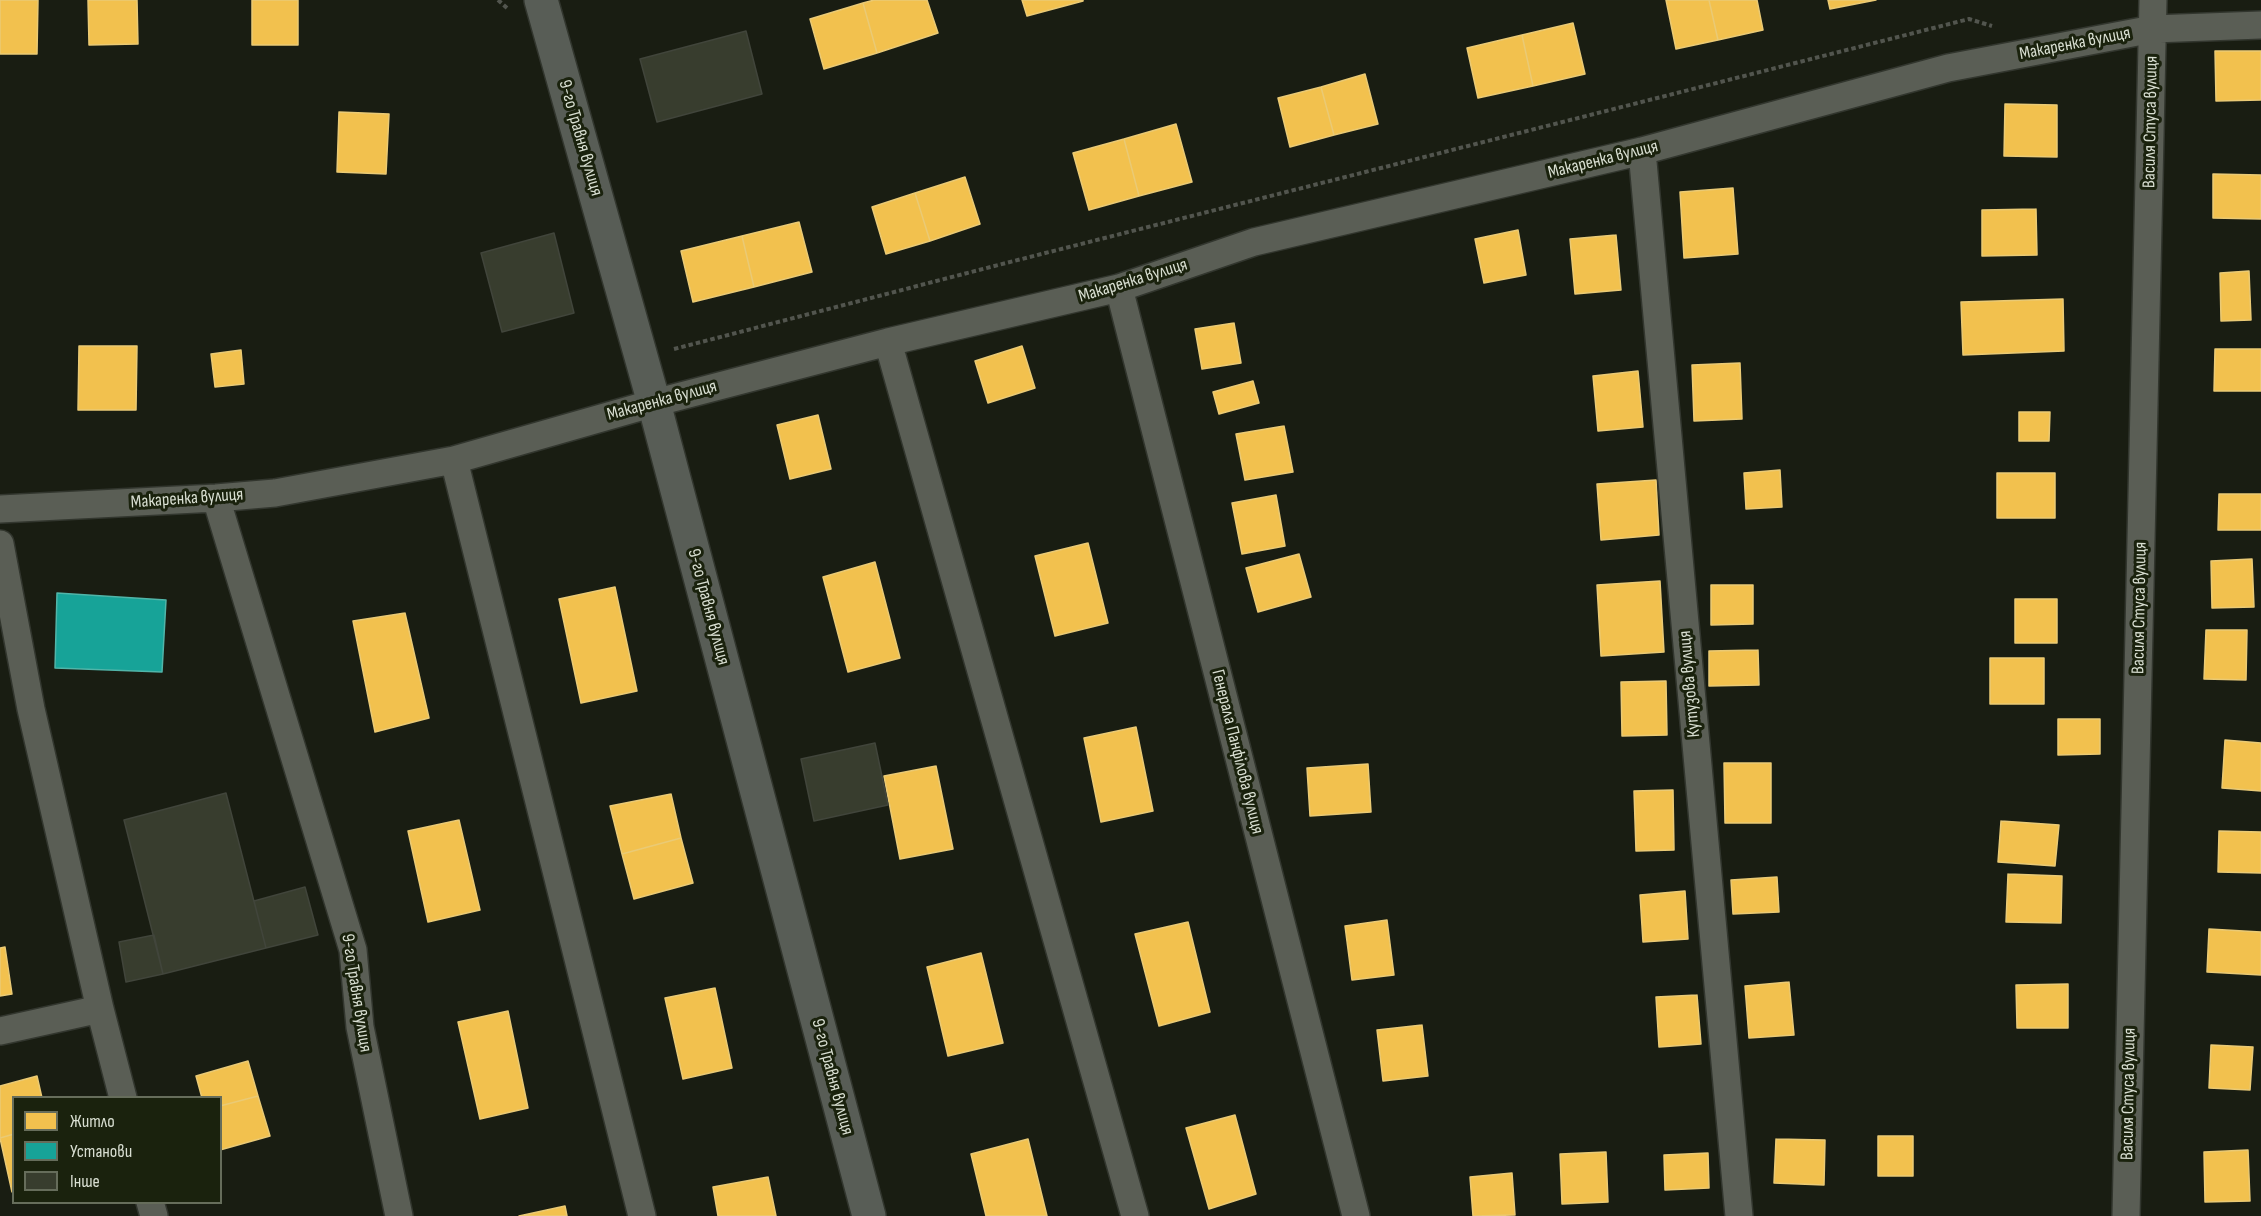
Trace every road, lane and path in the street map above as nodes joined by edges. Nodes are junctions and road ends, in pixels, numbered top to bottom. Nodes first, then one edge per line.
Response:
1 (541, 0) edge
2 (2153, 0) edge
3 (2261, 25) edge
4 (2001, 28) dead end
5 (2153, 29) junction
6 (1642, 151) junction
7 (1119, 288) junction
8 (888, 342) junction
9 (669, 350) dead end
10 (654, 403) junction
11 (454, 460) junction
12 (216, 498) junction
13 (0, 509) edge
14 (0, 544) edge
15 (100, 1009) junction
16 (0, 1031) edge
17 (122, 1096) edge
18 (399, 1216) edge
19 (642, 1216) edge
20 (869, 1216) edge
21 (1135, 1216) edge
22 (1356, 1216) edge
23 (1739, 1216) edge
24 (2126, 1216) edge

1 - 10 main road, 9-го Травня вулиця
2 - 5 street, Василя Стуса вулиця
3 - 5 street, Макаренка вулиця
4 - 9 path
5 - 6 street, Макаренка вулиця
5 - 24 street, Василя Стуса вулиця
6 - 7 street, Макаренка вулиця
6 - 23 street, Кутузова вулиця
7 - 8 street, Макаренка вулиця
7 - 22 street, Генерала Панфілова вулиця
8 - 10 street, Макаренка вулиця
8 - 21 street
10 - 11 street, Макаренка вулиця
10 - 20 main road, 9-го Травня вулиця
11 - 12 street, Макаренка вулиця
11 - 19 street
12 - 13 street, Макаренка вулиця
12 - 18 street, 9-го Травня вулиця
14 - 15 street
15 - 16 street
15 - 17 street

